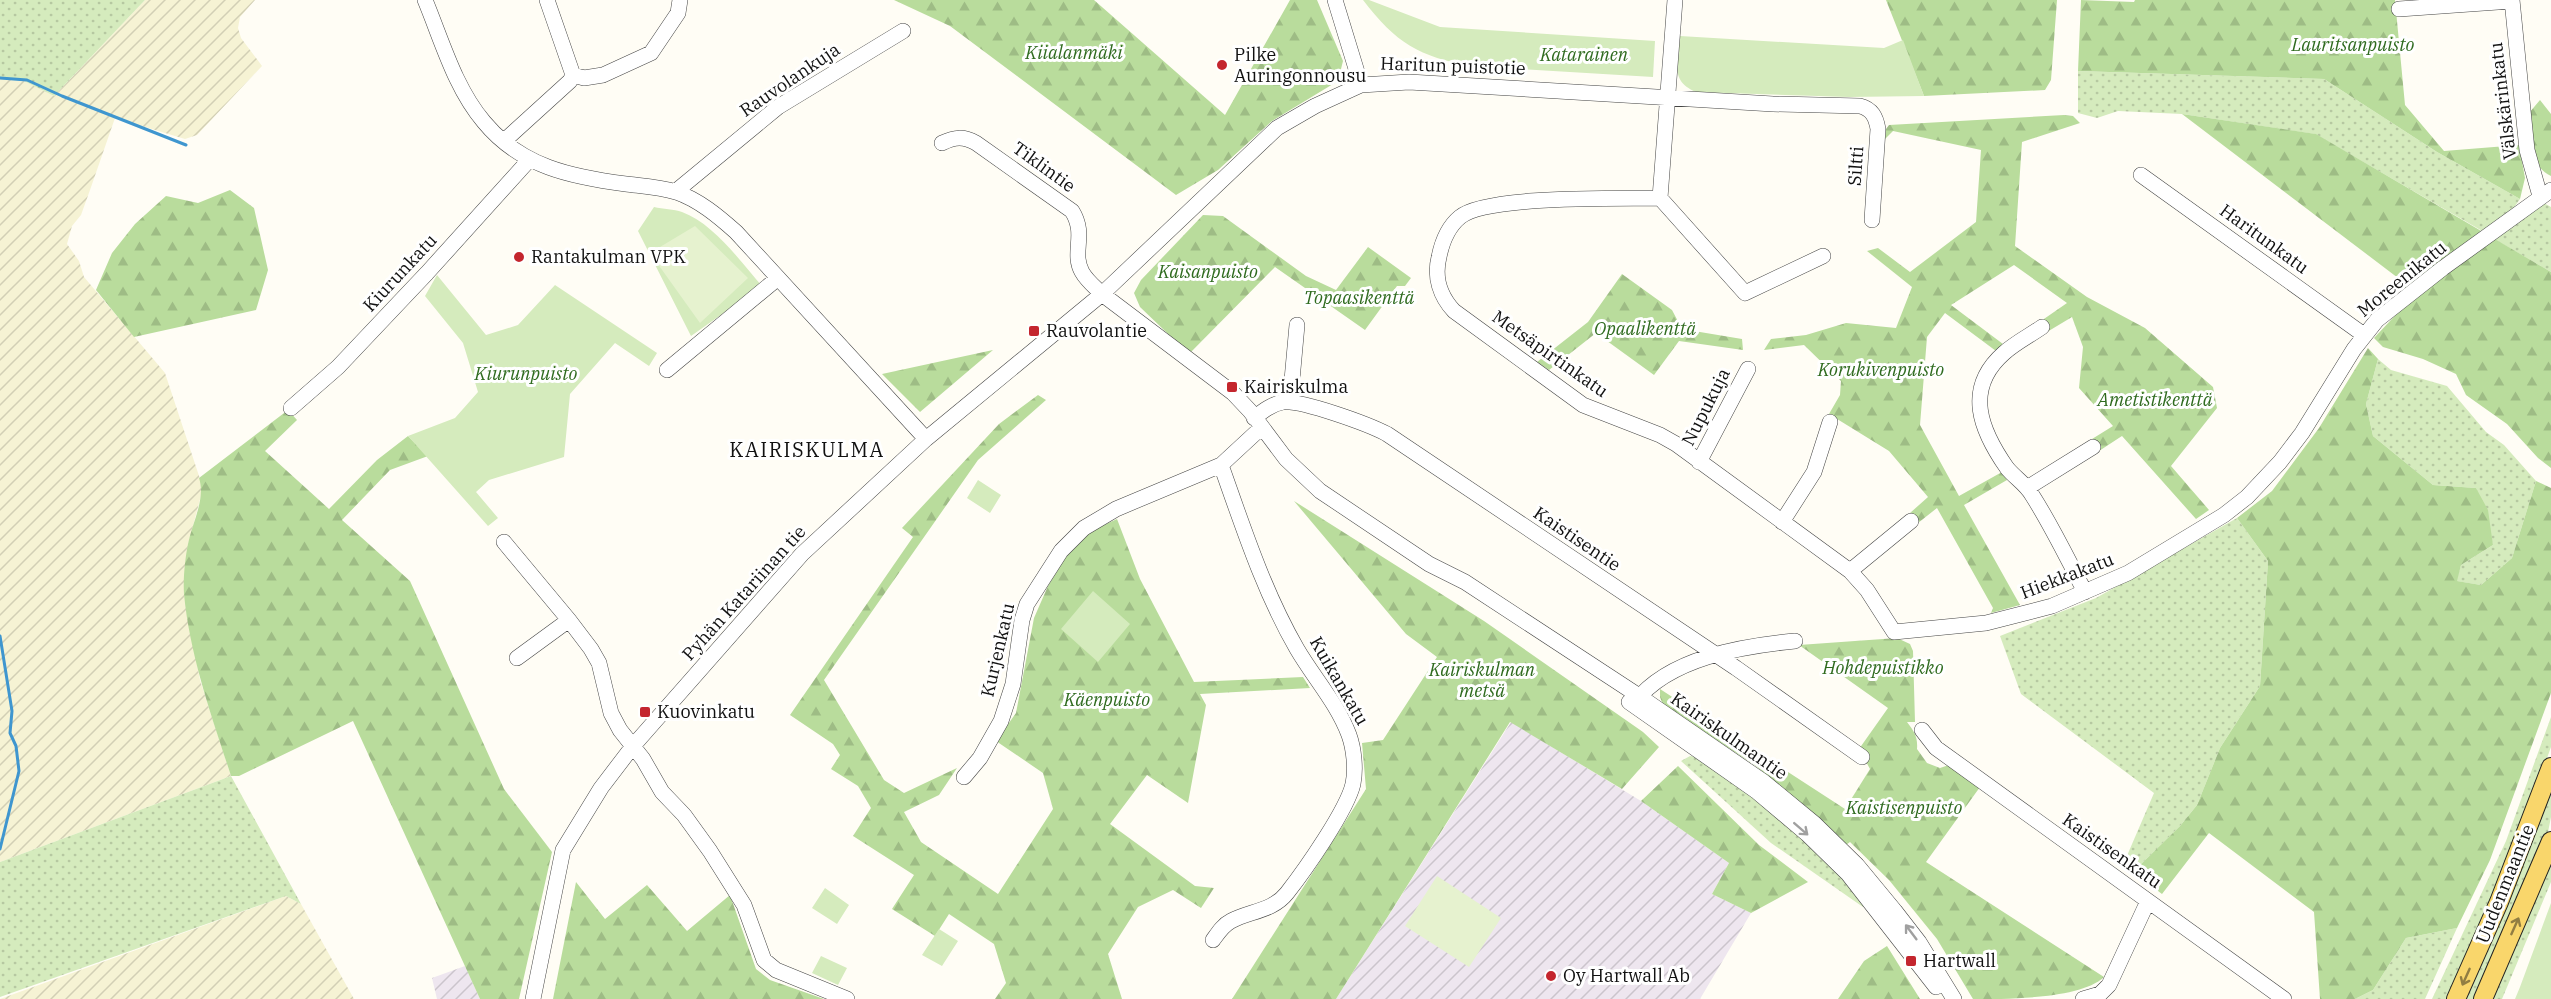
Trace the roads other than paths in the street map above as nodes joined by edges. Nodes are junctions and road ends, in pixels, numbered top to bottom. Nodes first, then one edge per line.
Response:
1 (425, 0) edge
2 (548, 0) edge
3 (680, 0) edge
4 (1335, 0) edge
5 (1675, 0) edge
6 (2512, 0) edge
7 (2399, 9) dead end
8 (903, 31) dead end
9 (573, 75) junction
10 (1361, 85) junction
11 (1668, 96) junction
12 (1875, 116) joint
13 (504, 141) junction
14 (942, 143) dead end
15 (530, 159) junction
16 (2141, 175) dead end
17 (675, 192) junction
18 (2545, 193) edge
19 (1660, 198) junction
20 (1872, 220) dead end
21 (1823, 256) dead end
22 (778, 278) junction
23 (1102, 294) junction
24 (1297, 325) dead end
25 (2042, 327) dead end
26 (2364, 335) junction
27 (1748, 369) dead end
28 (666, 370) dead end
29 (1290, 402) junction
30 (291, 408) dead end
31 (1830, 422) dead end
32 (1258, 423) junction
33 (926, 439) junction
34 (2092, 447) dead end
35 (1699, 462) junction
36 (1221, 465) junction
37 (2027, 488) junction
38 (2235, 506) joint
39 (1911, 520) dead end
40 (1782, 522) junction
41 (504, 542) dead end
42 (1850, 572) junction
43 (2085, 592) junction
44 (570, 620) junction
45 (1894, 632) joint
46 (1794, 641) dead end
47 (1713, 654) junction
48 (517, 658) dead end
49 (1636, 700) junction
50 (1922, 730) dead end
51 (633, 746) junction
52 (1862, 757) dead end
53 (2551, 767) edge
54 (964, 777) dead end
55 (2551, 841) edge
56 (2148, 900) junction
57 (1213, 940) dead end
58 (533, 999) edge
59 (847, 999) edge
60 (1943, 999) edge
61 (1954, 999) edge
62 (2083, 999) edge
63 (2284, 999) edge
64 (2457, 999) edge
65 (2483, 999) edge

1 - 13 street
2 - 9 street
3 - 9 street
4 - 10 street
5 - 11 street
6 - 7 street
6 - 18 street, Välskärinkatu
8 - 17 street, Rauvolankuja
9 - 13 street
10 - 11 street, Haritun puistotie
10 - 23 street, Haritun puistotie
11 - 12 street, Haritun puistotie
11 - 19 street
12 - 20 street, Siltti
13 - 15 street
14 - 23 street, Tiklintie
15 - 17 street
15 - 30 street, Kiurunkatu
16 - 26 street, Haritunkatu
17 - 22 street
18 - 26 street, Moreenikatu
19 - 21 street
19 - 35 street, Metsäpirtinkatu
22 - 28 street
22 - 33 street
23 - 32 street, Kairiskulmantie
23 - 33 street, Pyhän Katariinan tie
24 - 29 street
25 - 37 street
26 - 38 street, Moreenikatu
27 - 35 street, Nupukuja
29 - 32 street
29 - 47 street, Kaistisentie
31 - 40 street
32 - 36 street, Kurjenkatu
32 - 49 street, Kairiskulmantie
33 - 51 street, Pyhän Katariinan tie
34 - 37 street
35 - 40 street, Metsäpirtinkatu
36 - 54 street, Kurjenkatu
36 - 57 street, Kuikankatu
37 - 43 street
38 - 43 street, Hiekkakatu
39 - 42 street
40 - 42 street, Metsäpirtinkatu
41 - 44 street
42 - 45 street, Metsäpirtinkatu
43 - 45 street, Hiekkakatu
44 - 48 street
44 - 51 street
46 - 47 street
47 - 49 street
47 - 52 street, Kaistisentie
49 -> 60 street, Kairiskulmantie
61 -> 49 street, Kairiskulmantie
50 - 56 street, Kaistisenkatu
51 - 58 street, Pyhän Katariinan tie
51 - 59 street
53 -> 64 main road, Uudenmaantie
65 -> 55 main road, Uudenmaantie
56 - 62 street
56 - 63 street, Kaistisenkatu

